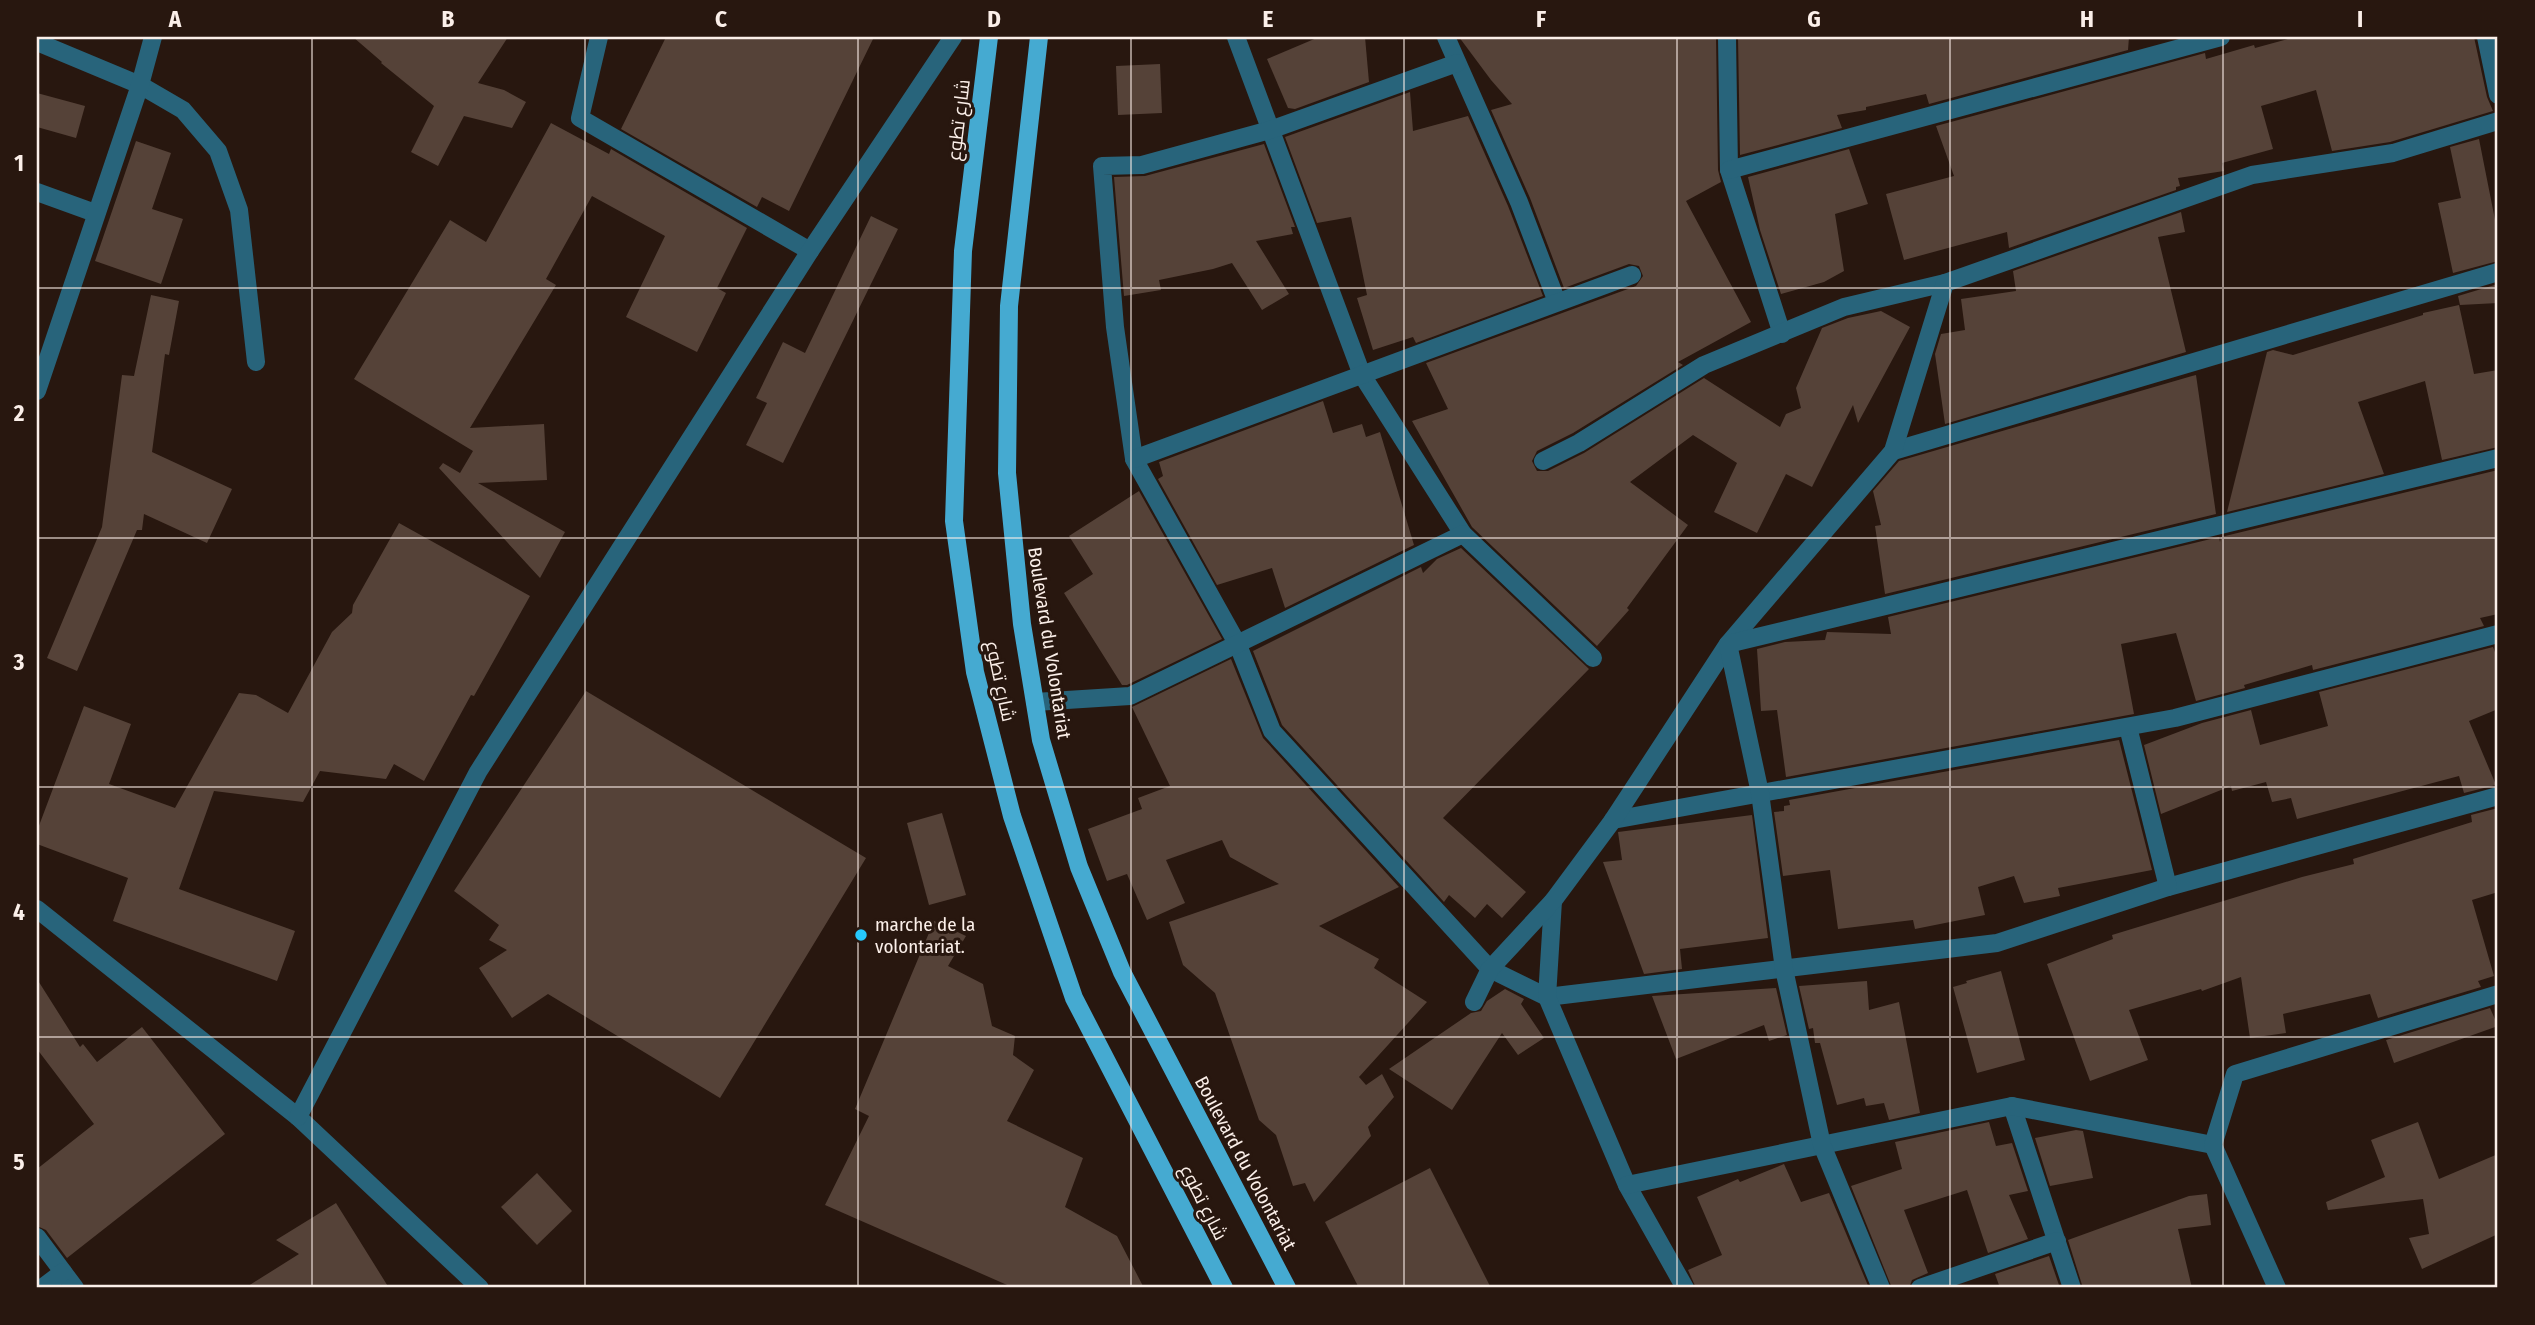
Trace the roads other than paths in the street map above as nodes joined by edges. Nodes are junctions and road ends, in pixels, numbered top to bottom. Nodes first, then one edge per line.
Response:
1 (153, 37) edge
2 (599, 37) edge
3 (953, 37) edge
4 (989, 37) edge
5 (1039, 37) edge
6 (1236, 37) edge
7 (1446, 37) edge
8 (1727, 37) edge
9 (2221, 37) edge
10 (2490, 38) edge
11 (37, 42) edge
12 (1457, 63) junction
13 (140, 85) junction
14 (2498, 95) edge
15 (2498, 121) edge
16 (1270, 130) junction
17 (1729, 170) junction
18 (37, 192) edge
19 (95, 213) junction
20 (810, 251) junction
21 (2498, 272) edge
22 (1632, 275) dead end
23 (1944, 283) junction
24 (1557, 302) junction
25 (1782, 334) junction
26 (256, 362) dead end
27 (1362, 375) junction
28 (37, 391) edge
29 (1892, 451) junction
30 (2498, 458) edge
31 (1135, 459) junction
32 (1543, 461) dead end
33 (1463, 534) junction
34 (2498, 635) edge
35 (1728, 644) junction
36 (1238, 645) junction
37 (1593, 658) dead end
38 (1035, 702) junction
39 (2128, 727) junction
40 (1760, 793) junction
41 (2498, 796) edge
42 (1613, 820) junction
43 (2168, 887) junction
44 (1553, 901) junction
45 (37, 909) edge
46 (1490, 969) junction
47 (1784, 969) junction
48 (2498, 994) edge
49 (1547, 997) junction
50 (1474, 1002) dead end
51 (2012, 1106) junction
52 (298, 1117) junction
53 (1822, 1145) junction
54 (2213, 1145) junction
55 (1627, 1185) junction
56 (37, 1237) edge
57 (2057, 1241) junction
58 (63, 1272) junction
59 (42, 1288) edge
60 (75, 1288) edge
61 (480, 1288) edge
62 (1224, 1288) edge
63 (1287, 1288) edge
64 (1685, 1288) edge
65 (1881, 1288) edge
66 (1920, 1288) edge
67 (2072, 1288) edge
68 (2277, 1288) edge

1 - 13 street
2 - 20 street
3 - 20 street
4 - 62 main road, شارع تطوع
5 - 38 main road, Boulevard du Volontariat
6 - 16 street
7 - 12 street
8 - 17 street
9 - 17 street
10 - 14 street
11 - 13 street
12 - 16 street
12 - 24 street
13 - 19 street
13 - 26 street
15 - 23 street
16 - 27 street
16 - 31 street
17 - 25 street
18 - 19 street
19 - 28 street
20 - 52 street
21 - 29 street
22 - 24 street
23 - 25 street
23 - 29 street
24 - 27 street
25 - 32 street
27 - 31 street
27 - 33 street
29 - 35 street
30 - 35 street
31 - 36 street
33 - 36 street
33 - 37 street
34 - 39 street
35 - 40 street
35 - 42 street
36 - 38 street
36 - 46 street
38 - 63 main road, Boulevard du Volontariat
39 - 40 street
39 - 43 street
40 - 42 street
40 - 47 street
41 - 43 street
42 - 44 street
43 - 47 street
44 - 46 street
44 - 49 street
45 - 52 street
46 - 49 street
46 - 50 street
47 - 49 street
47 - 53 street
48 - 54 street
49 - 55 street
51 - 53 street
51 - 54 street
51 - 57 street
52 - 61 street
53 - 55 street
53 - 65 street
54 - 68 street
55 - 64 street
56 - 58 street
57 - 66 street
57 - 67 street
58 - 59 street
58 - 60 street

